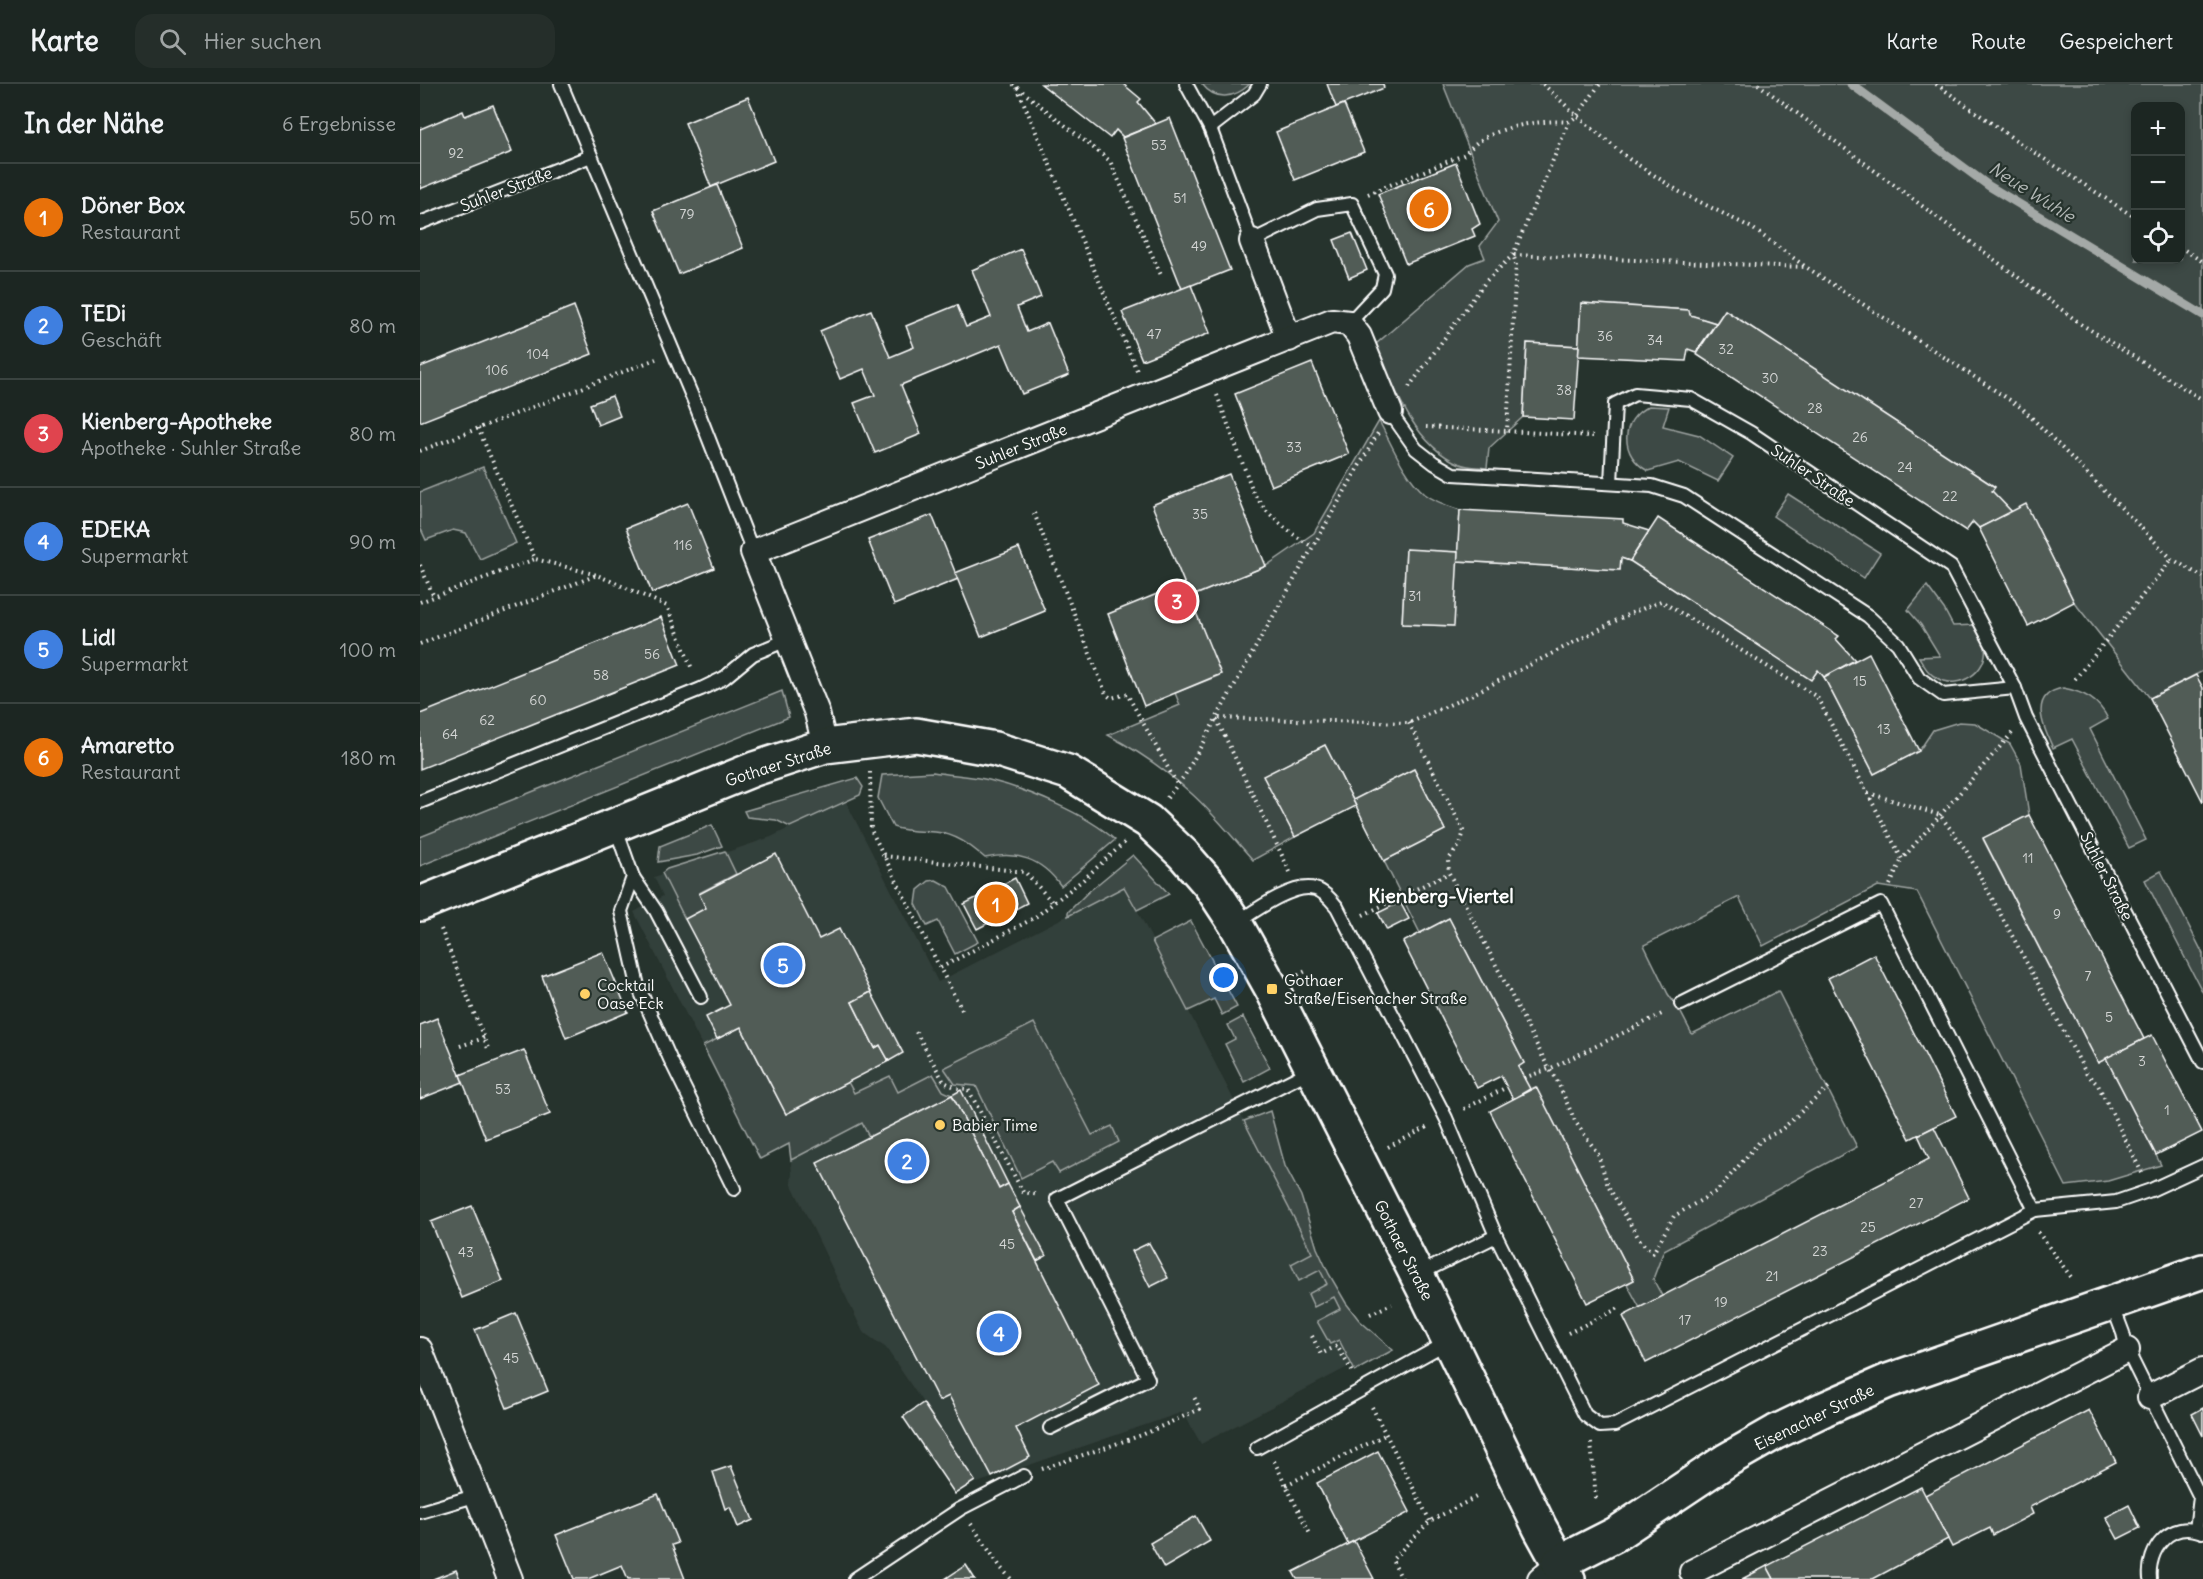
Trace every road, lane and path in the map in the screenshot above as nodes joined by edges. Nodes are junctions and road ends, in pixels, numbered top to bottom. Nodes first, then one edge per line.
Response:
1 (561, 84) edge
2 (1186, 84) edge
3 (1260, 84) edge
4 (1543, 84) edge
5 (1600, 84) edge
6 (1758, 84) edge
7 (1936, 84) edge
8 (1015, 86) edge
9 (1577, 116) junction
10 (1569, 122) junction
11 (1210, 128) junction
12 (591, 156) junction
13 (1352, 204) junction
14 (2131, 215) edge
15 (420, 223) edge
16 (1252, 240) junction
17 (2185, 250) edge
18 (1513, 255) junction
19 (2203, 262) edge
20 (1806, 267) junction
21 (1161, 275) dead end
22 (1349, 323) junction
23 (1289, 339) junction
24 (673, 352) junction
25 (1208, 372) junction
26 (1147, 396) junction
27 (2203, 400) edge
28 (1395, 419) junction
29 (478, 428) junction
30 (1507, 431) junction
31 (1614, 437) junction
32 (420, 451) edge
33 (1611, 483) junction
34 (1034, 513) dead end
35 (1313, 547) junction
36 (753, 552) junction
37 (535, 559) junction
38 (2172, 559) junction
39 (420, 565) edge
40 (597, 574) junction
41 (2203, 577) edge
42 (434, 597) junction
43 (420, 602) edge
44 (787, 640) junction
45 (420, 644) edge
46 (2075, 679) dead end
47 (2015, 688) junction
48 (700, 689) junction
49 (1216, 718) junction
50 (1409, 723) junction
51 (2005, 739) dead end
52 (866, 741) junction
53 (825, 746) junction
54 (1177, 784) junction
55 (1868, 793) junction
56 (1168, 796) dead end
57 (420, 802) edge
58 (1940, 815) junction
59 (615, 825) junction
60 (1125, 842) dead end
61 (884, 856) junction
62 (1902, 859) junction
63 (1449, 873) junction
64 (633, 877) junction
65 (1299, 889) junction
66 (1053, 903) junction
67 (1881, 904) junction
68 (430, 914) edge
69 (1235, 923) junction
70 (1346, 924) junction
71 (940, 968) junction
72 (701, 997) dead end
73 (1680, 1004) joint
74 (962, 1010) dead end
75 (916, 1032) dead end
76 (484, 1038) junction
77 (460, 1047) dead end
78 (489, 1051) dead end
79 (2203, 1062) edge
80 (1313, 1069) junction
81 (1548, 1069) junction
82 (1524, 1078) dead end
83 (1832, 1084) dead end
84 (2203, 1166) edge
85 (734, 1189) dead end
86 (2151, 1190) junction
87 (1058, 1199) junction
88 (2030, 1213) junction
89 (1496, 1236) junction
90 (2203, 1271) edge
91 (1417, 1275) junction
92 (2071, 1278) dead end
93 (2111, 1302) junction
94 (1392, 1304) dead end
95 (1619, 1308) dead end
96 (1370, 1314) dead end
97 (1312, 1336) dead end
98 (1449, 1341) junction
99 (1549, 1343) junction
100 (420, 1350) edge
101 (2127, 1350) junction
102 (2203, 1370) edge
103 (1355, 1376) dead end
104 (1193, 1395) dead end
105 (2150, 1397) junction
106 (1370, 1402) dead end
107 (1600, 1426) junction
108 (1050, 1428) dead end
109 (1387, 1434) junction
110 (1257, 1448) dead end
111 (1272, 1458) dead end
112 (1024, 1476) joint
113 (1286, 1485) junction
114 (478, 1495) junction
115 (1478, 1496) dead end
116 (1596, 1499) dead end
117 (960, 1509) junction
118 (420, 1512) edge
119 (1430, 1521) junction
120 (2200, 1531) edge
121 (1311, 1536) dead end
122 (1692, 1572) dead end
123 (1555, 1574) edge
124 (510, 1579) edge
125 (855, 1579) edge
126 (1011, 1579) edge
127 (1402, 1579) edge
128 (2150, 1579) edge

1 - 12 lane
2 - 11 lane
3 - 11 lane
4 - 9 path
5 - 9 path
6 - 27 path
7 - 14 path
8 - 21 path
8 - 26 path
9 - 10 path
9 - 20 path
10 - 13 path
10 - 18 path
11 - 16 lane
12 - 15 lane, Suhler Straße
12 - 24 lane
13 - 16 lane
13 - 22 lane
16 - 23 street
17 - 19 path
18 - 20 path
18 - 28 path
18 - 30 path
20 - 38 path
22 - 23 street, Suhler Straße
22 - 28 street
23 - 25 street, Suhler Straße
24 - 29 path
24 - 36 lane
25 - 26 street, Suhler Straße
25 - 35 path
26 - 36 street, Suhler Straße
28 - 30 path
28 - 33 lane
28 - 35 path
29 - 32 path
29 - 37 path
30 - 31 path
31 - 33 lane, Suhler Straße
31 - 47 lane, Suhler Straße
33 - 47 lane
34 - 54 path
35 - 49 path
36 - 44 street
37 - 40 path
37 - 42 path
38 - 41 path
38 - 46 path
39 - 42 path
40 - 45 path
40 - 48 path
42 - 43 path
44 - 48 lane
44 - 53 street
47 - 79 lane, Suhler Straße
48 - 57 lane
49 - 50 path
49 - 54 path
49 - 65 path
50 - 55 path
50 - 63 path
51 - 58 path
52 - 53 street, Gothaer Straße
52 - 61 path
52 - 69 street, Gothaer Straße
53 - 59 street, Gothaer Straße
54 - 56 path
55 - 58 path
55 - 62 path
58 - 62 path
58 - 86 path
59 - 64 lane
59 - 68 street, Gothaer Straße
60 - 66 path
61 - 66 path
61 - 71 path
62 - 67 path
63 - 70 path
63 - 81 path
64 - 72 lane
64 - 85 lane
65 - 69 lane
65 - 70 lane
66 - 71 path
67 - 73 lane
67 - 88 lane
68 - 76 path
69 - 80 street, Gothaer Straße
70 - 89 lane
71 - 74 path
73 - 81 path
75 - 87 path
76 - 77 path
76 - 78 path
80 - 87 lane
80 - 91 street, Gothaer Straße
81 - 82 path
81 - 83 path
84 - 86 lane
86 - 88 lane
87 - 108 lane
88 - 92 path
88 - 107 lane
89 - 91 lane
89 - 99 lane
90 - 93 street, Eisenacher Straße
91 - 98 street, Gothaer Straße
93 - 101 lane
93 - 123 street, Eisenacher Straße
94 - 96 path
95 - 99 path
97 - 103 path
98 - 110 lane
98 - 123 street, Gothaer Straße
99 - 107 lane
100 - 114 street
101 - 105 lane
101 - 122 street
102 - 105 street
104 - 112 path
105 - 120 lane
106 - 109 path
107 - 116 path
109 - 113 path
109 - 119 path
111 - 113 path
112 - 117 lane
113 - 121 path
114 - 118 lane
114 - 124 street
115 - 119 path
117 - 125 lane
117 - 126 path
119 - 127 path
120 - 128 lane

